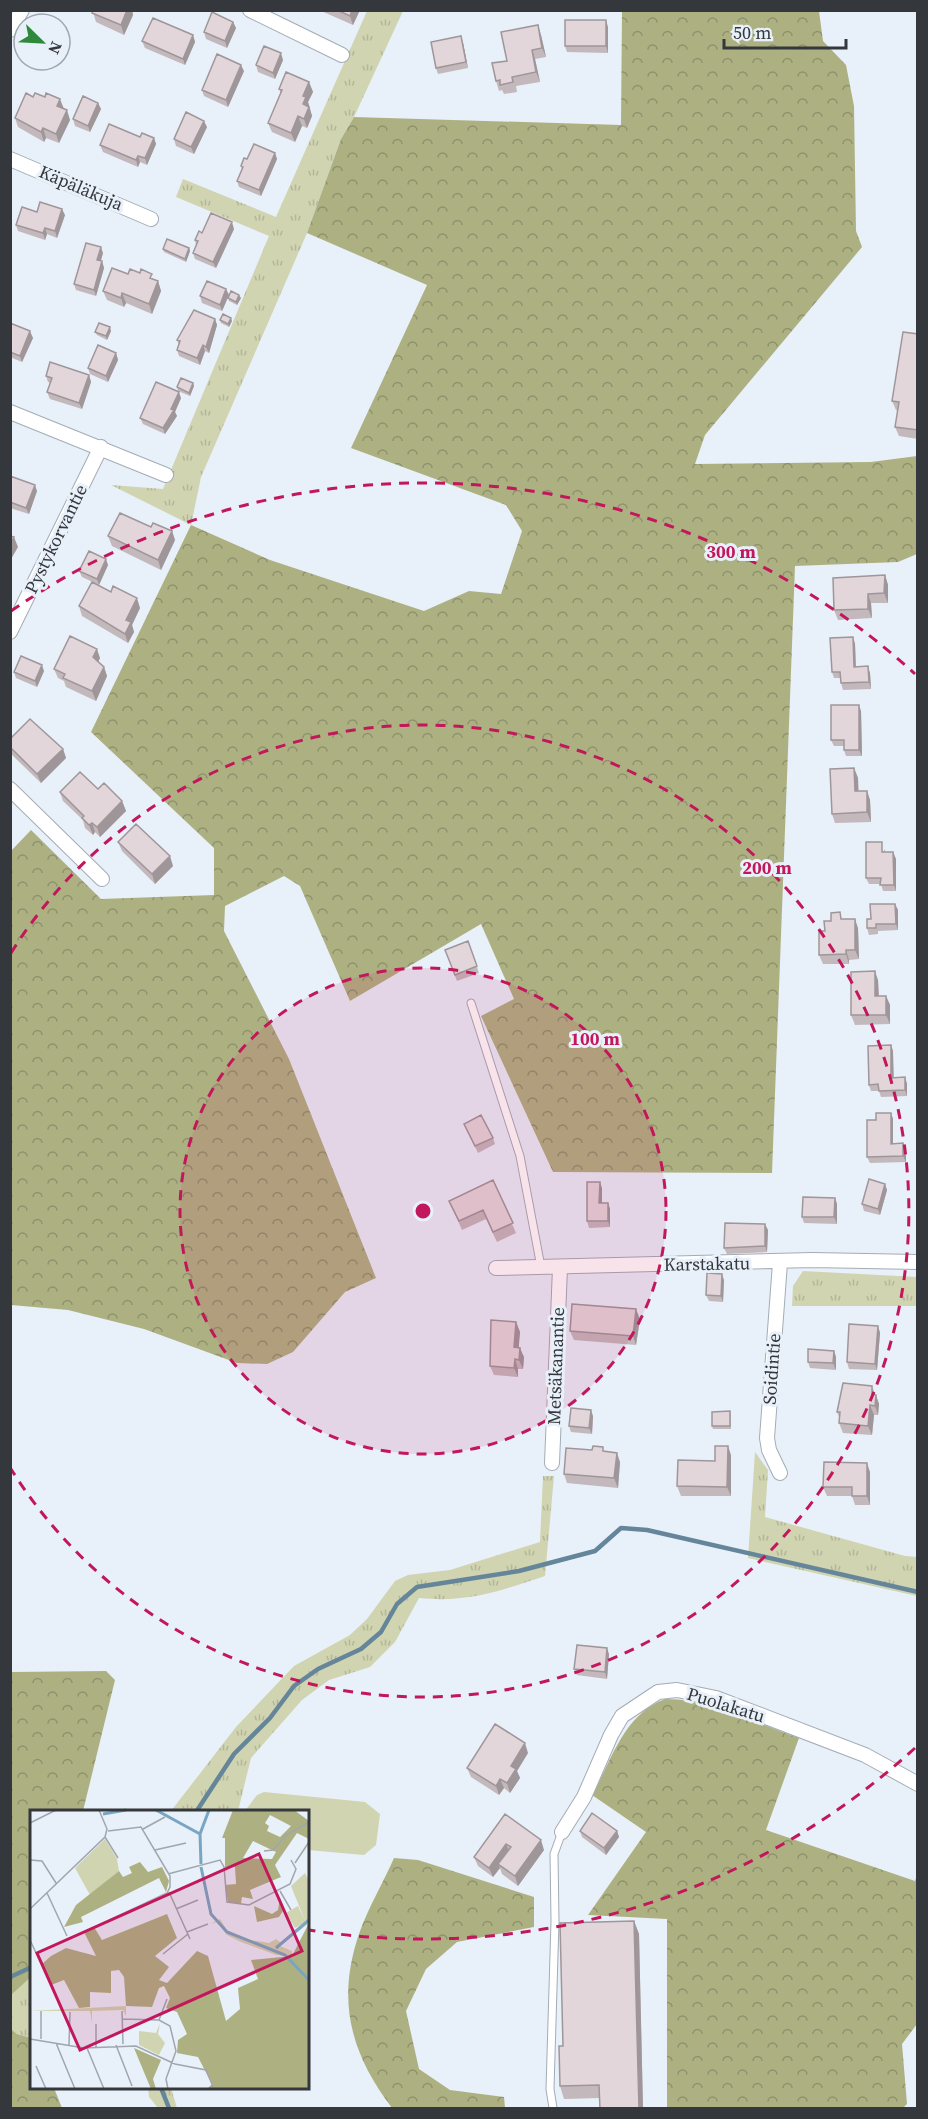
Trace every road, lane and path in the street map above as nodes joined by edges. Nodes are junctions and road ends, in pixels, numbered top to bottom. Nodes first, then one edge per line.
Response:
1 (22, 10) edge
2 (250, 10) edge
3 (10, 30) edge
4 (342, 55) dead end
5 (10, 159) edge
6 (151, 219) dead end
7 (10, 412) edge
8 (100, 447) junction
9 (166, 475) dead end
10 (10, 632) edge
11 (10, 789) edge
12 (102, 879) dead end
13 (471, 1003) dead end
14 (780, 1263) junction
15 (918, 1263) edge
16 (541, 1267) junction
17 (496, 1268) dead end
18 (560, 1268) junction
19 (552, 1463) dead end
20 (780, 1473) dead end
21 (918, 1784) edge
22 (562, 1832) joint
23 (553, 2109) edge

1 - 3 street
2 - 4 street
5 - 6 street, Käpäläkuja
7 - 8 street
8 - 9 street
8 - 10 street, Pystykorvantie
11 - 12 street
13 - 16 lane
14 - 15 street, Karstakatu
14 - 18 street, Karstakatu
14 - 20 street, Soidintie
16 - 17 street, Karstakatu
16 - 18 street, Karstakatu
18 - 19 street, Metsäkanantie
21 - 22 street, Puolakatu
22 - 23 lane

